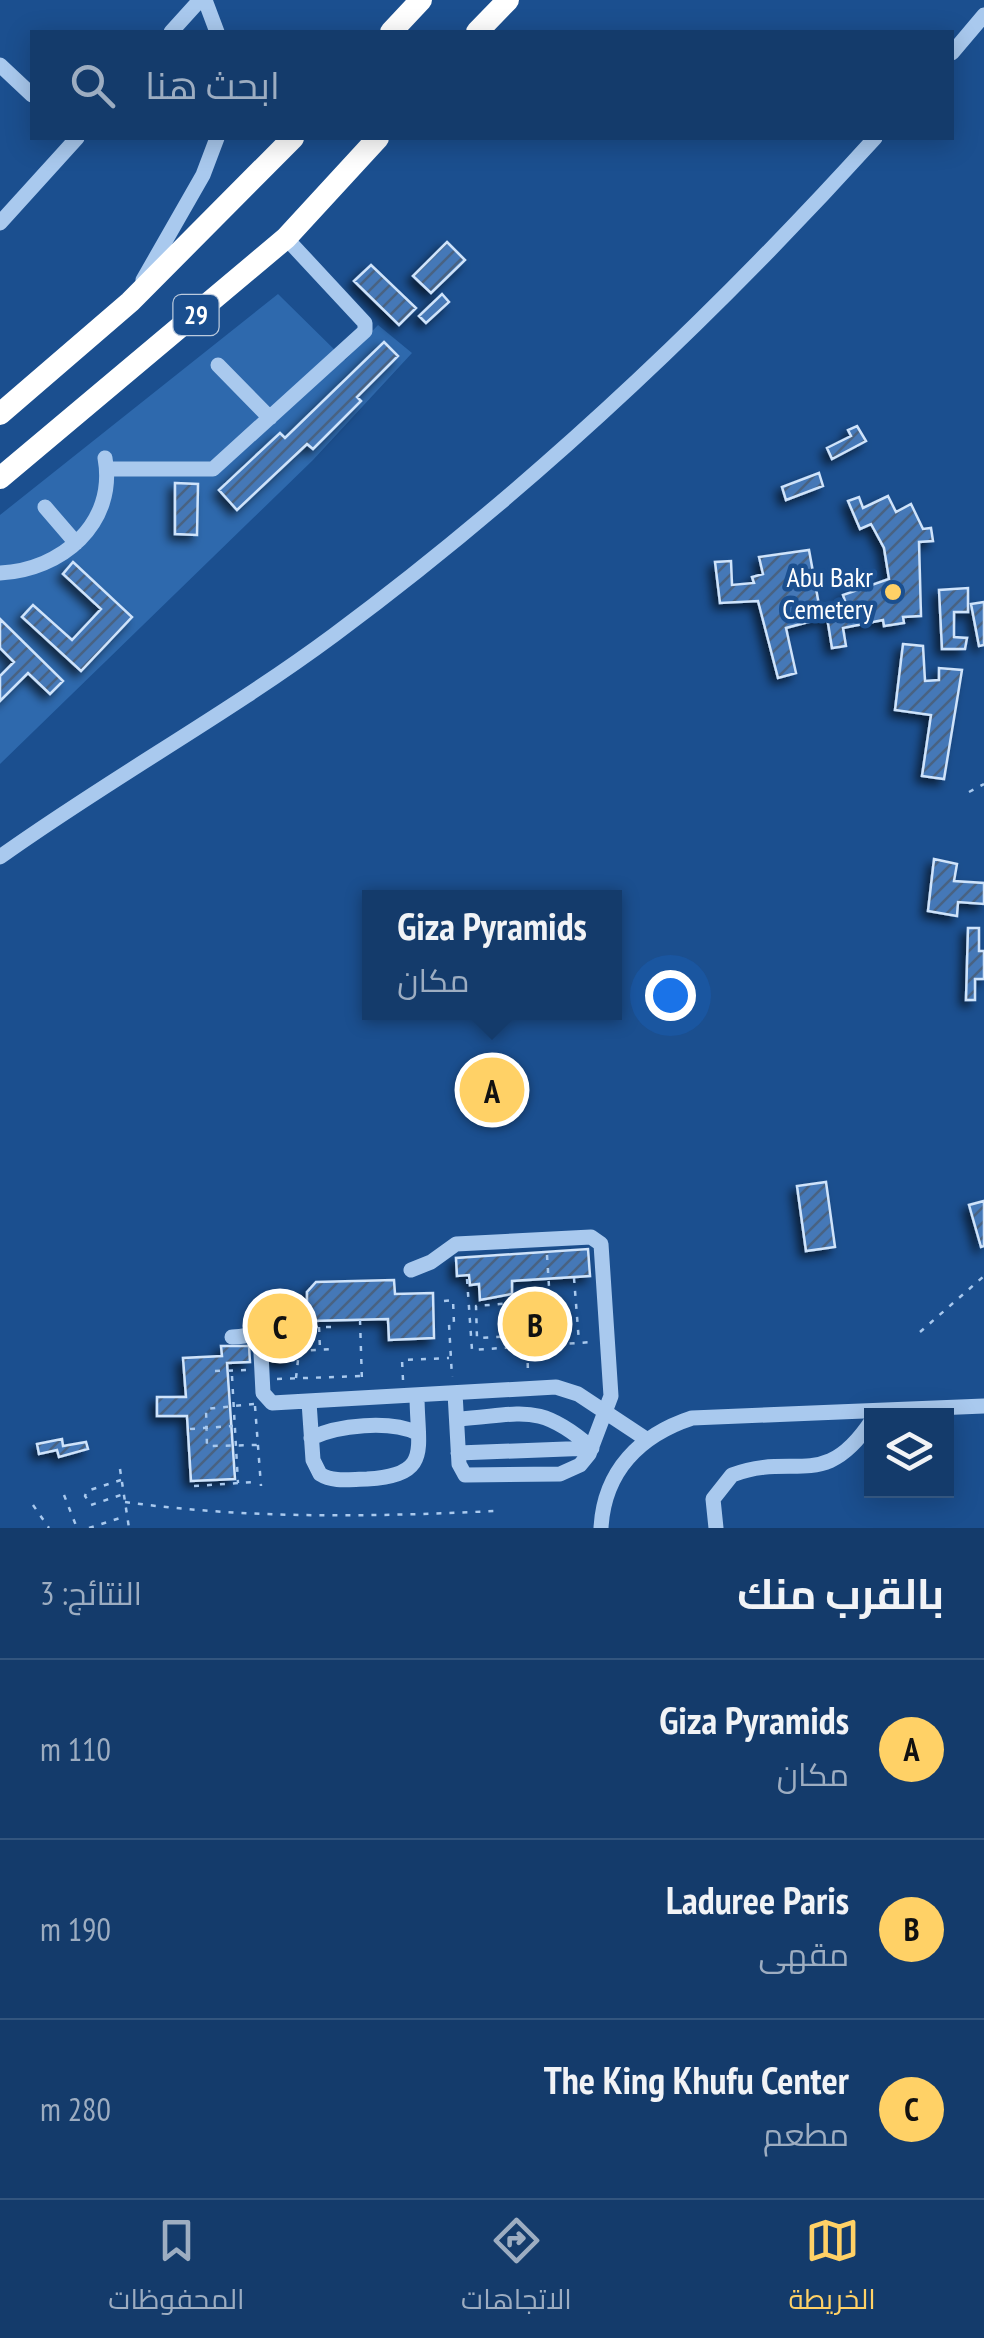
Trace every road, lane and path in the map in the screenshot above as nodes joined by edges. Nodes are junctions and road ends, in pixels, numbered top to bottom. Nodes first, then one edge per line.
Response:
1 (202, 0) edge
2 (421, 0) edge
3 (508, 0) edge
4 (984, 15) edge
5 (173, 30) edge
6 (216, 30) edge
7 (393, 30) edge
8 (480, 30) edge
9 (954, 50) edge
10 (4, 75) edge
11 (30, 94) edge
12 (75, 140) edge
13 (216, 140) edge
14 (291, 140) edge
15 (376, 140) edge
16 (873, 140) edge
17 (0, 223) edge
18 (286, 238) junction
19 (130, 302) junction
20 (218, 366) dead end
21 (0, 414) edge
22 (270, 418) junction
23 (0, 478) edge
24 (44, 507) dead end
25 (76, 543) junction
26 (0, 573) edge
27 (984, 784) edge
28 (970, 792) dead end
29 (0, 857) edge
30 (546, 1239) junction
31 (411, 1270) dead end
32 (984, 1276) edge
33 (574, 1278) dead end
34 (468, 1279) dead end
35 (550, 1300) junction
36 (444, 1301) dead end
37 (294, 1306) dead end
38 (360, 1320) dead end
39 (333, 1326) dead end
40 (313, 1327) dead end
41 (319, 1327) junction
42 (920, 1332) dead end
43 (260, 1333) junction
44 (527, 1336) junction
45 (232, 1338) dead end
46 (608, 1341) junction
47 (579, 1343) junction
48 (528, 1346) junction
49 (320, 1349) junction
50 (334, 1349) dead end
51 (450, 1358) junction
52 (215, 1371) dead end
53 (528, 1373) dead end
54 (266, 1374) junction
55 (232, 1376) dead end
56 (362, 1376) junction
57 (296, 1378) junction
58 (454, 1393) junction
59 (410, 1396) junction
60 (363, 1398) junction
61 (309, 1402) junction
62 (234, 1406) junction
63 (984, 1406) edge
64 (954, 1408) edge
65 (606, 1414) junction
66 (864, 1415) edge
67 (457, 1419) junction
68 (235, 1426) junction
69 (190, 1428) dead end
70 (206, 1428) junction
71 (864, 1432) edge
72 (417, 1433) junction
73 (311, 1438) junction
74 (646, 1439) junction
75 (258, 1446) junction
76 (236, 1447) junction
77 (592, 1448) junction
78 (458, 1452) junction
79 (120, 1470) dead end
80 (122, 1480) junction
81 (255, 1482) dead end
82 (238, 1483) junction
83 (194, 1486) dead end
84 (262, 1486) dead end
85 (124, 1494) junction
86 (64, 1495) dead end
87 (125, 1502) junction
88 (34, 1505) dead end
89 (494, 1511) dead end
90 (127, 1516) junction
91 (49, 1528) edge
92 (77, 1528) edge
93 (89, 1528) edge
94 (129, 1528) edge
95 (602, 1528) edge
96 (716, 1528) edge

1 - 5 street
1 - 6 street
2 - 7 highway
3 - 8 highway
4 - 9 street
10 - 11 street
12 - 17 street
13 - 19 street
14 - 19 highway, 29
15 - 18 highway, 29
16 - 29 street
18 - 22 street
18 - 23 highway, 29
19 - 21 highway, 29
20 - 22 street
22 - 25 street
24 - 25 street
25 - 26 street
27 - 28 path
30 - 31 street
30 - 35 path
30 - 46 street
32 - 42 path
33 - 47 path
34 - 48 path
35 - 44 path
35 - 44 path
36 - 51 path
37 - 43 street
38 - 56 path
39 - 41 path
40 - 41 path
41 - 49 path
43 - 45 street
43 - 54 street
44 - 48 path
46 - 47 path
46 - 65 street
47 - 48 path
48 - 53 path
49 - 50 path
49 - 57 path
51 - 58 path
51 - 59 path
52 - 54 path
54 - 57 path
54 - 61 street
55 - 62 path
56 - 57 path
56 - 60 path
58 - 59 street
58 - 65 street
58 - 67 street
59 - 60 street
59 - 72 street
60 - 61 street
61 - 73 street
62 - 68 path
62 - 70 path
62 - 75 path
63 - 64 street
65 - 74 street
65 - 77 street
66 - 74 street
67 - 77 street
67 - 78 street
68 - 70 path
68 - 76 path
69 - 70 path
70 - 76 path
71 - 96 street
72 - 73 street
72 - 73 street
74 - 95 street
75 - 76 path
75 - 84 path
76 - 82 path
77 - 78 street
77 - 78 street
79 - 80 path
80 - 85 path
80 - 85 path
81 - 82 path
82 - 83 path
85 - 87 path
86 - 92 path
87 - 89 path
87 - 90 path
88 - 91 path
90 - 93 path
90 - 94 path

